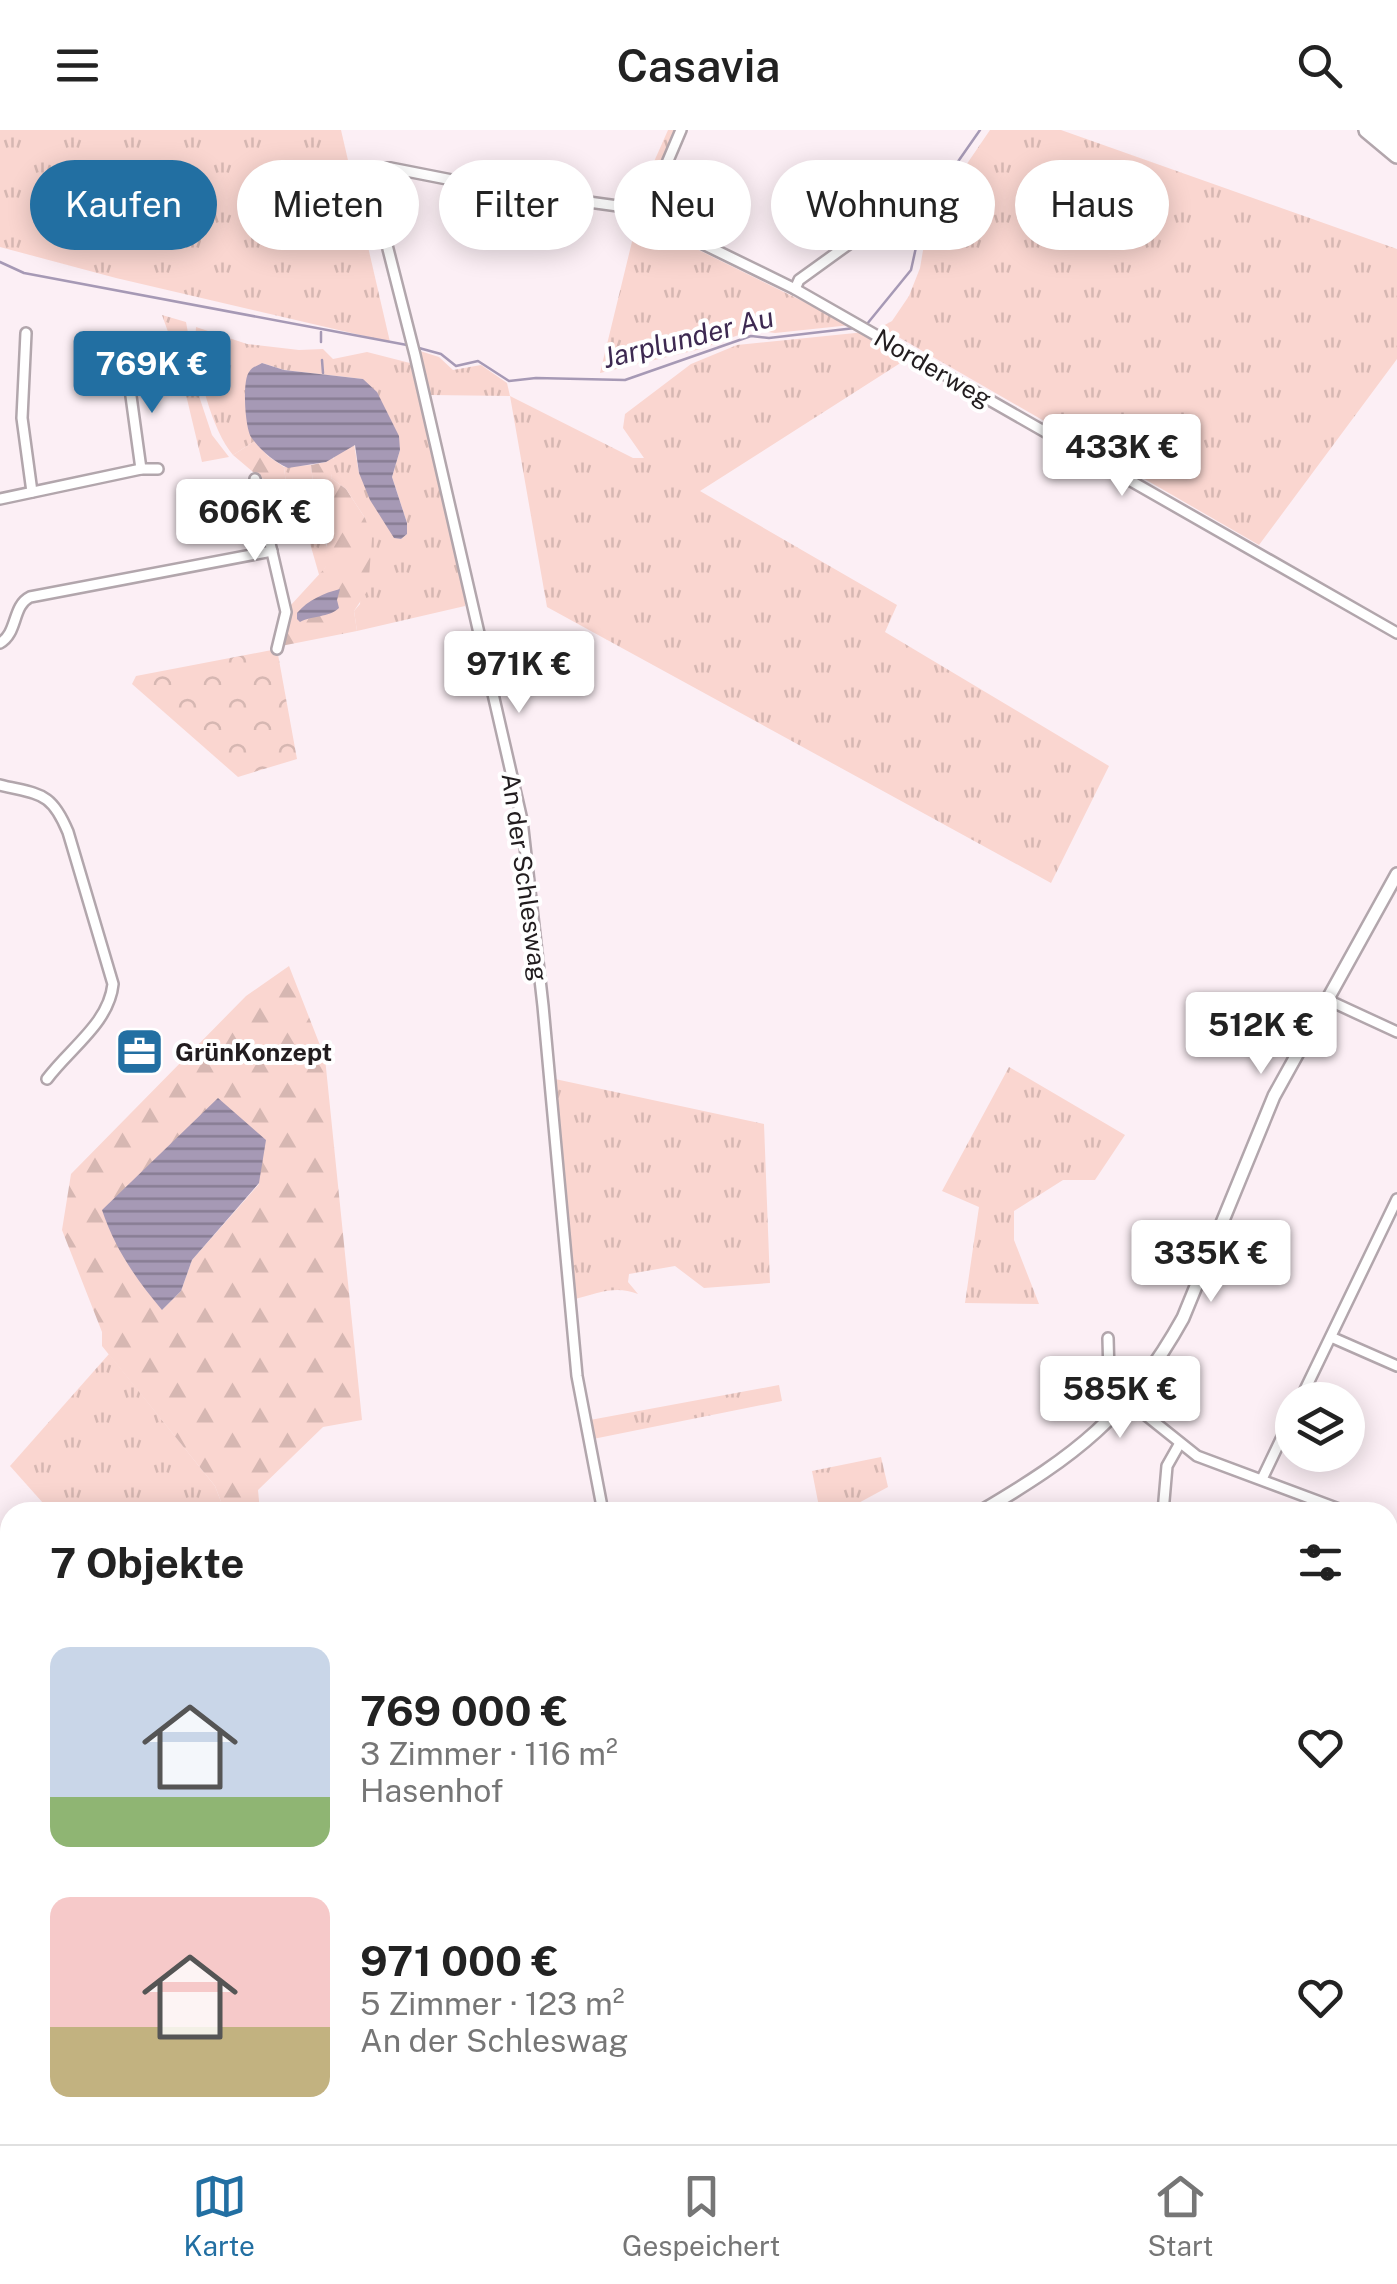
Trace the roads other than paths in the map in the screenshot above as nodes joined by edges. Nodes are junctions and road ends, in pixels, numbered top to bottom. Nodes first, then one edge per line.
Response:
1 (681, 130) edge
2 (1367, 130) edge
3 (1383, 130) edge
4 (1397, 139) edge
5 (1397, 155) edge
6 (669, 160) edge
7 (614, 205) edge
8 (715, 250) edge
9 (841, 250) edge
10 (795, 289) junction
11 (26, 333) dead end
12 (127, 367) dead end
13 (140, 469) junction
14 (158, 469) dead end
15 (255, 479) dead end
16 (32, 492) junction
17 (0, 499) edge
18 (272, 551) junction
19 (1397, 633) edge
20 (0, 643) edge
21 (276, 648) dead end
22 (0, 784) edge
23 (1397, 874) edge
24 (1328, 1000) junction
25 (1397, 1032) edge
26 (47, 1079) dead end
27 (1397, 1199) edge
28 (1330, 1337) junction
29 (1108, 1338) dead end
30 (1397, 1366) edge
31 (1309, 1382) edge
32 (1126, 1402) junction
33 (1180, 1443) junction
34 (1275, 1452) edge
35 (1262, 1479) junction
36 (601, 1502) edge
37 (997, 1502) edge
38 (1164, 1502) edge
39 (1321, 1502) edge

1 - 6 street
2 - 5 highway
3 - 4 highway
7 - 36 street, An der Schleswag
8 - 10 street, Norderweg
9 - 10 street
10 - 19 street, Norderweg
11 - 16 street
12 - 13 street
13 - 14 street
13 - 16 street
15 - 18 street
16 - 17 street
18 - 20 street
18 - 21 street
22 - 26 street
23 - 24 main road
24 - 25 street
24 - 32 main road
27 - 28 street
28 - 30 street
28 - 31 street
29 - 32 street
32 - 33 street
32 - 37 main road
33 - 35 street
33 - 38 street
34 - 35 street
35 - 39 street

